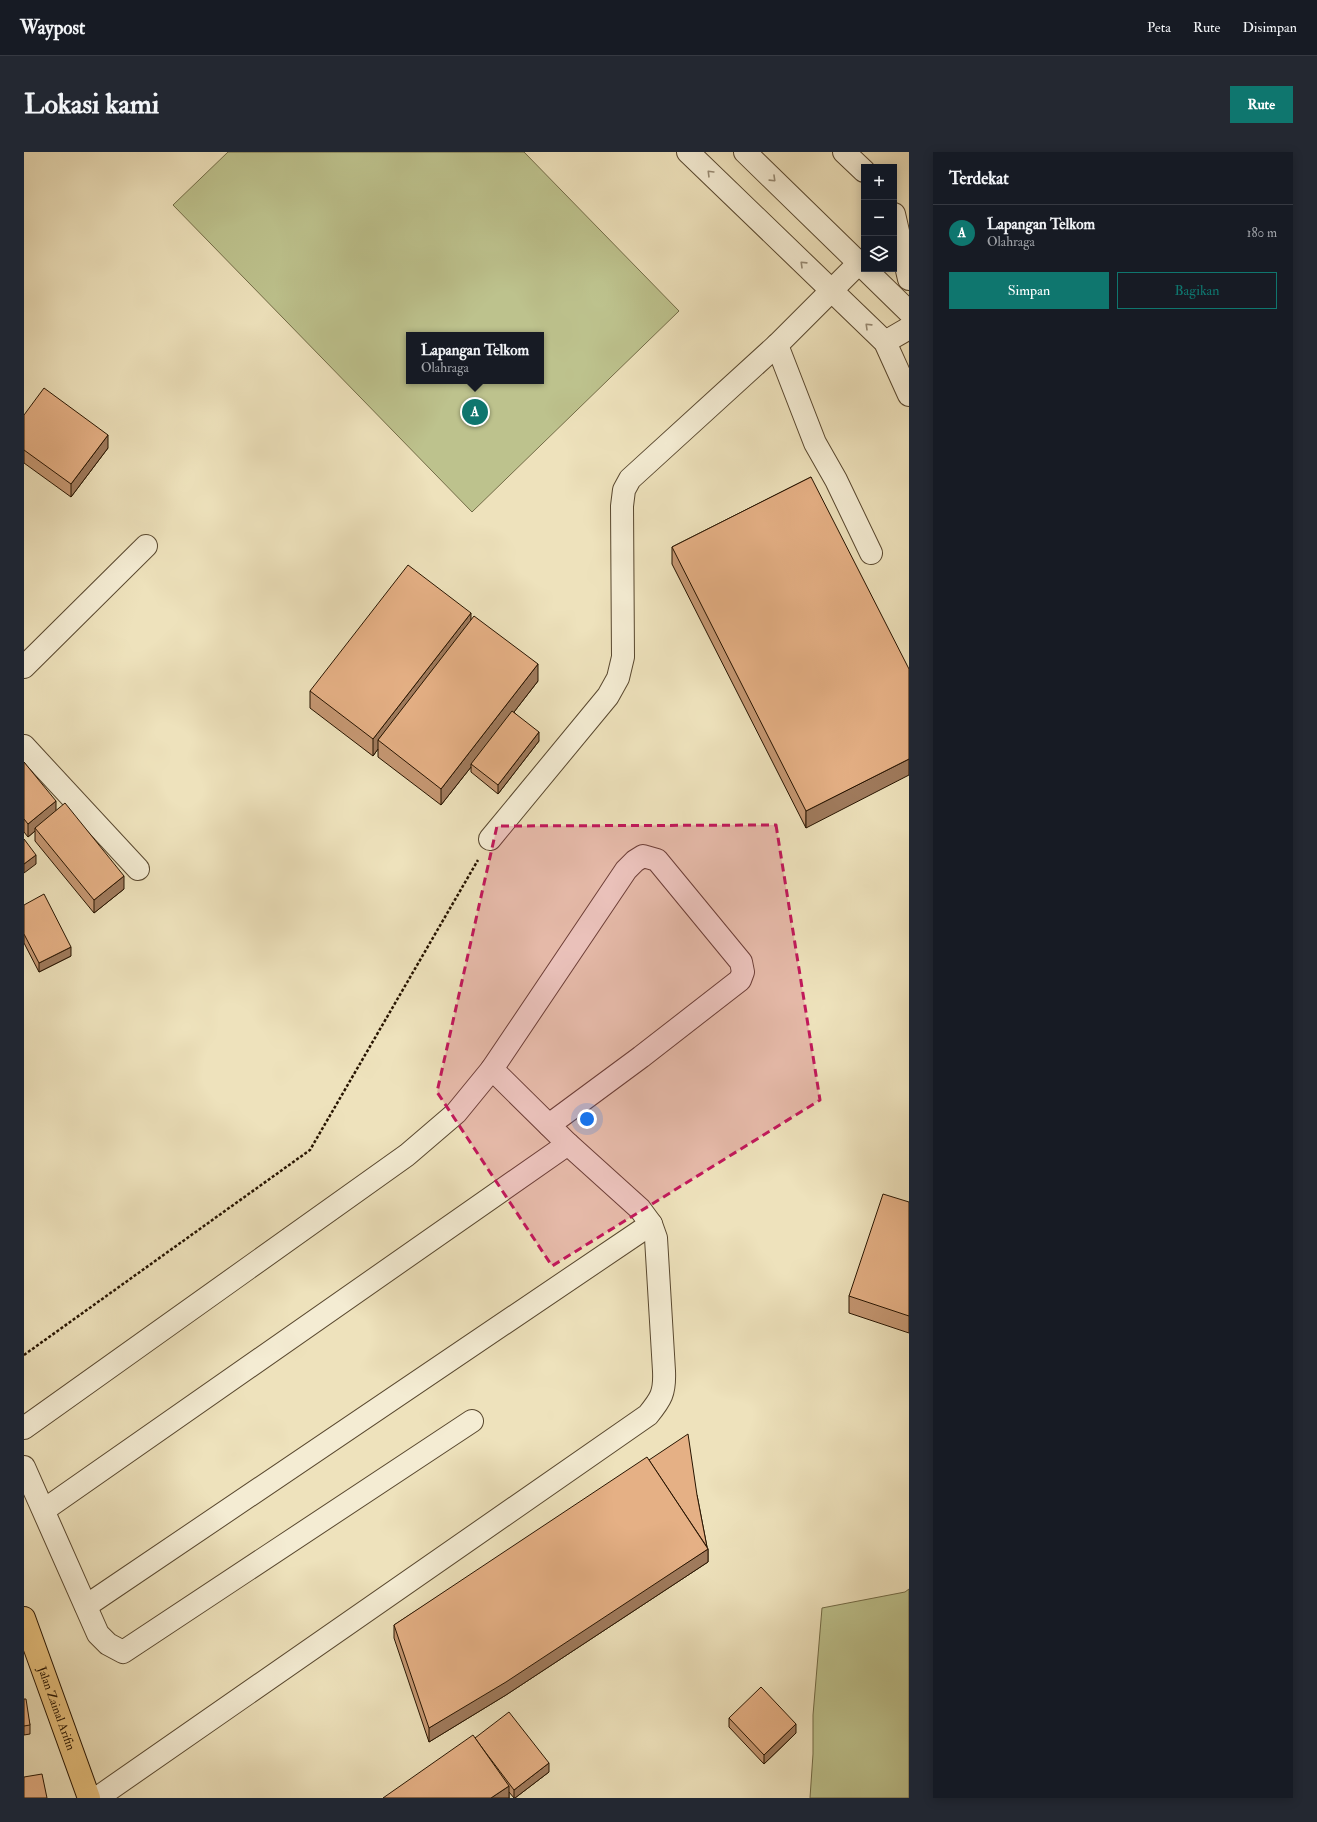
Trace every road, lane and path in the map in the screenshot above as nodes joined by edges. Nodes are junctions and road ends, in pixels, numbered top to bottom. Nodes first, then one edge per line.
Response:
1 (688, 152) edge
2 (745, 152) edge
3 (844, 152) edge
4 (861, 168) edge
5 (897, 227) edge
6 (861, 266) edge
7 (861, 268) edge
8 (867, 272) edge
9 (909, 279) edge
10 (831, 291) junction
11 (909, 312) edge
12 (909, 328) edge
13 (884, 342) junction
14 (777, 346) junction
15 (909, 395) edge
16 (146, 546) dead end
17 (871, 553) dead end
18 (24, 667) edge
19 (24, 746) edge
20 (490, 839) joint
21 (138, 869) dead end
22 (492, 1069) junction
23 (548, 1125) junction
24 (568, 1144) junction
25 (651, 1224) junction
26 (24, 1354) edge
27 (472, 1421) dead end
28 (24, 1428) edge
29 (24, 1467) edge
30 (44, 1510) junction
31 (86, 1606) junction
32 (24, 1618) edge
33 (89, 1798) edge
34 (97, 1798) edge

10 -> 1 street
2 -> 6 street
3 - 4 street
5 - 9 street
7 - 10 street
8 - 11 street
13 -> 10 street
10 - 14 street
12 - 13 street
13 - 15 street
14 - 17 street
14 - 20 street
16 - 18 street
19 - 21 street
20 - 26 path
22 - 23 street
22 - 23 street
22 - 28 street
23 - 24 street
24 - 25 street
24 - 30 street
25 - 31 street
25 - 34 street
27 - 31 street
29 - 30 street
30 - 31 street
32 - 33 main road, Jalan Zainal Arifin

